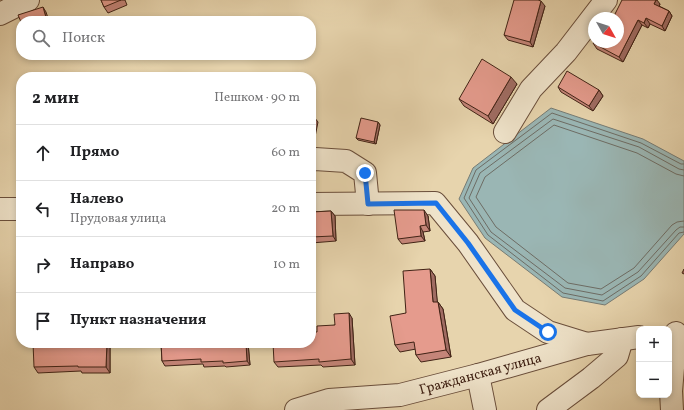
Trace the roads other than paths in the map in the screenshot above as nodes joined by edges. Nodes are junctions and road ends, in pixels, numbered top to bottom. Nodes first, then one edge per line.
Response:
1 (28, 0) edge
2 (606, 0) edge
3 (0, 14) edge
4 (505, 132) dead end
5 (316, 159) edge
6 (316, 204) edge
7 (368, 204) junction
8 (16, 209) edge
9 (0, 210) edge
10 (676, 333) edge
11 (631, 338) edge
12 (587, 344) junction
13 (478, 375) junction
14 (296, 410) edge
15 (485, 410) edge
16 (548, 410) edge
17 (672, 410) edge

1 - 3 street
2 - 4 street
5 - 7 street
6 - 7 street
7 - 12 street
8 - 9 street
10 - 17 street
11 - 12 street, Гражданская улица
11 - 16 street
12 - 13 street, Гражданская улица
13 - 14 street, Гражданская улица
13 - 15 street

